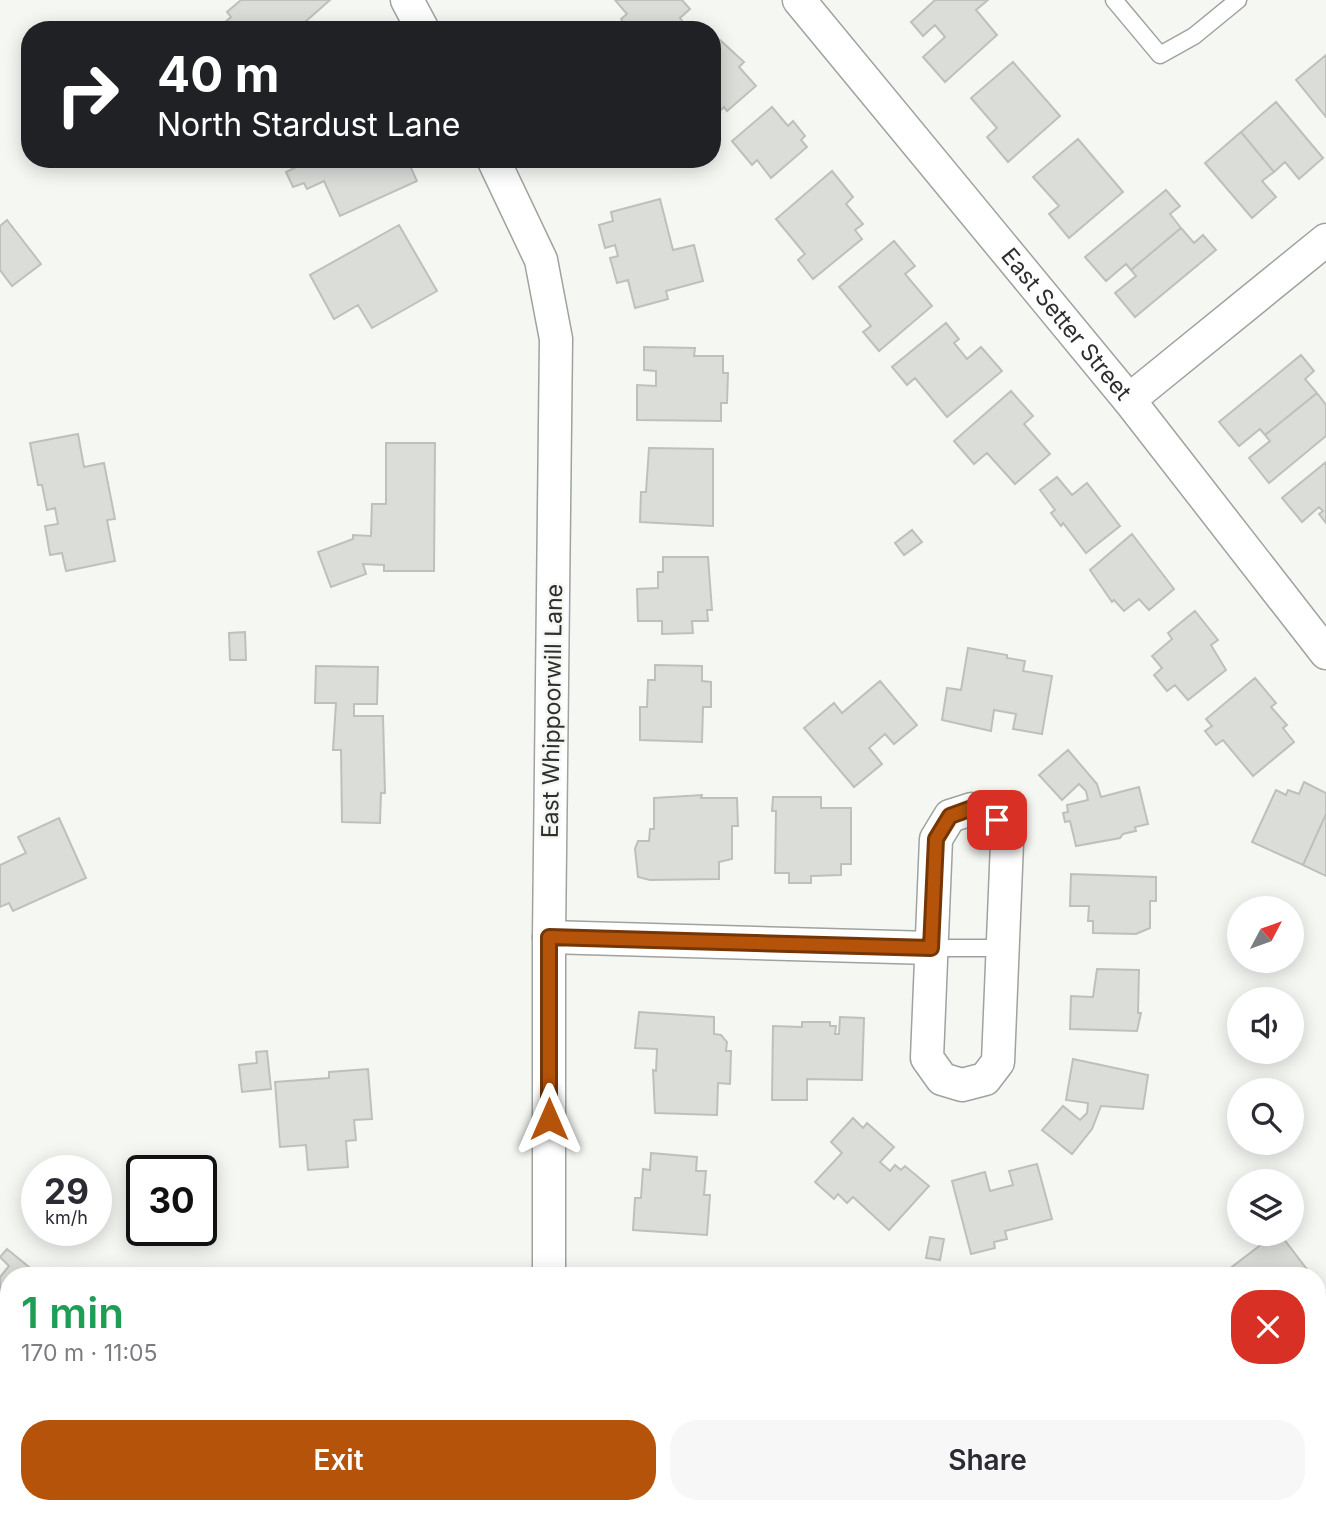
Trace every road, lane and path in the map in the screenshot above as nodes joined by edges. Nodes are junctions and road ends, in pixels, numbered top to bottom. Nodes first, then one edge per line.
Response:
1 (407, 0) edge
2 (799, 0) edge
3 (1114, 0) edge
4 (1238, 0) edge
5 (418, 21) edge
6 (497, 168) edge
7 (1326, 240) edge
8 (1129, 400) junction
9 (1326, 653) edge
10 (549, 937) junction
11 (931, 948) junction
12 (1003, 948) junction
13 (550, 1267) edge

1 - 5 street
2 - 8 street, East Setter Street
3 - 4 lane
6 - 10 street, East Whippoorwill Lane
7 - 8 street
8 - 9 street, East Setter Street
10 - 11 street
10 - 13 street, East Whippoorwill Lane
11 - 12 lane
11 - 12 street
11 - 12 street

